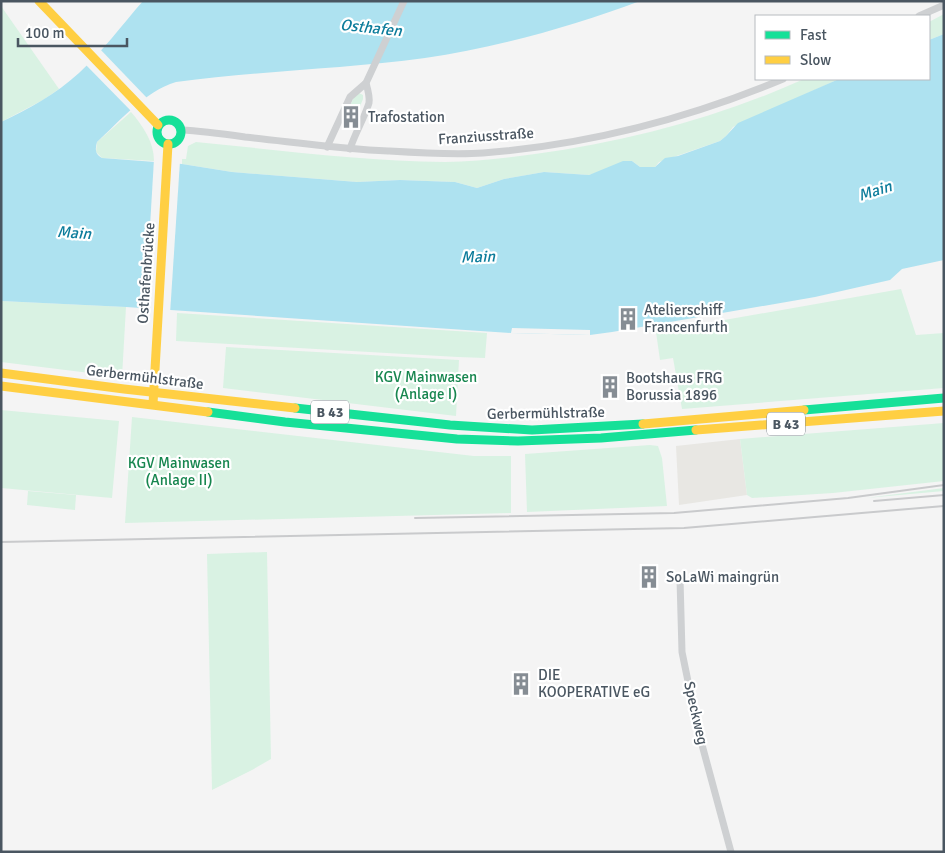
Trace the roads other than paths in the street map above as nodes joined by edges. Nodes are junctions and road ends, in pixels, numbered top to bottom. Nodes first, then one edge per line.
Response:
1 (39, 1) edge
2 (404, 1) edge
3 (944, 5) edge
4 (921, 15) edge
5 (780, 80) edge
6 (366, 83) junction
7 (158, 125) junction
8 (181, 130) junction
9 (168, 144) junction
10 (327, 147) junction
11 (350, 149) junction
12 (1, 373) edge
13 (1, 386) edge
14 (153, 392) junction
15 (944, 398) edge
16 (153, 404) junction
17 (944, 411) edge
18 (661, 423) junction
19 (662, 434) junction
20 (680, 579) dead end
21 (730, 848) edge

1 - 7 main road
2 - 6 street
3 - 4 street
5 - 11 street, Franziusstraße
6 - 10 street
6 - 11 street
7 - 8 main road, Franziusstraße
7 - 9 main road
8 - 9 main road
8 - 10 street, Franziusstraße
9 - 14 main road, Osthafenbrücke
10 - 11 street, Franziusstraße
12 - 14 main road, Gerbermühlstraße / B 43
13 - 16 main road, Gerbermühlstraße / B 43
14 - 16 main road, Osthafenbrücke
14 - 18 main road, Gerbermühlstraße / B 43
15 - 18 main road, Gerbermühlstraße / B 43
16 - 19 main road, Gerbermühlstraße / B 43
17 - 19 main road, Gerbermühlstraße / B 43
18 - 19 main road
20 - 21 street, Speckweg

